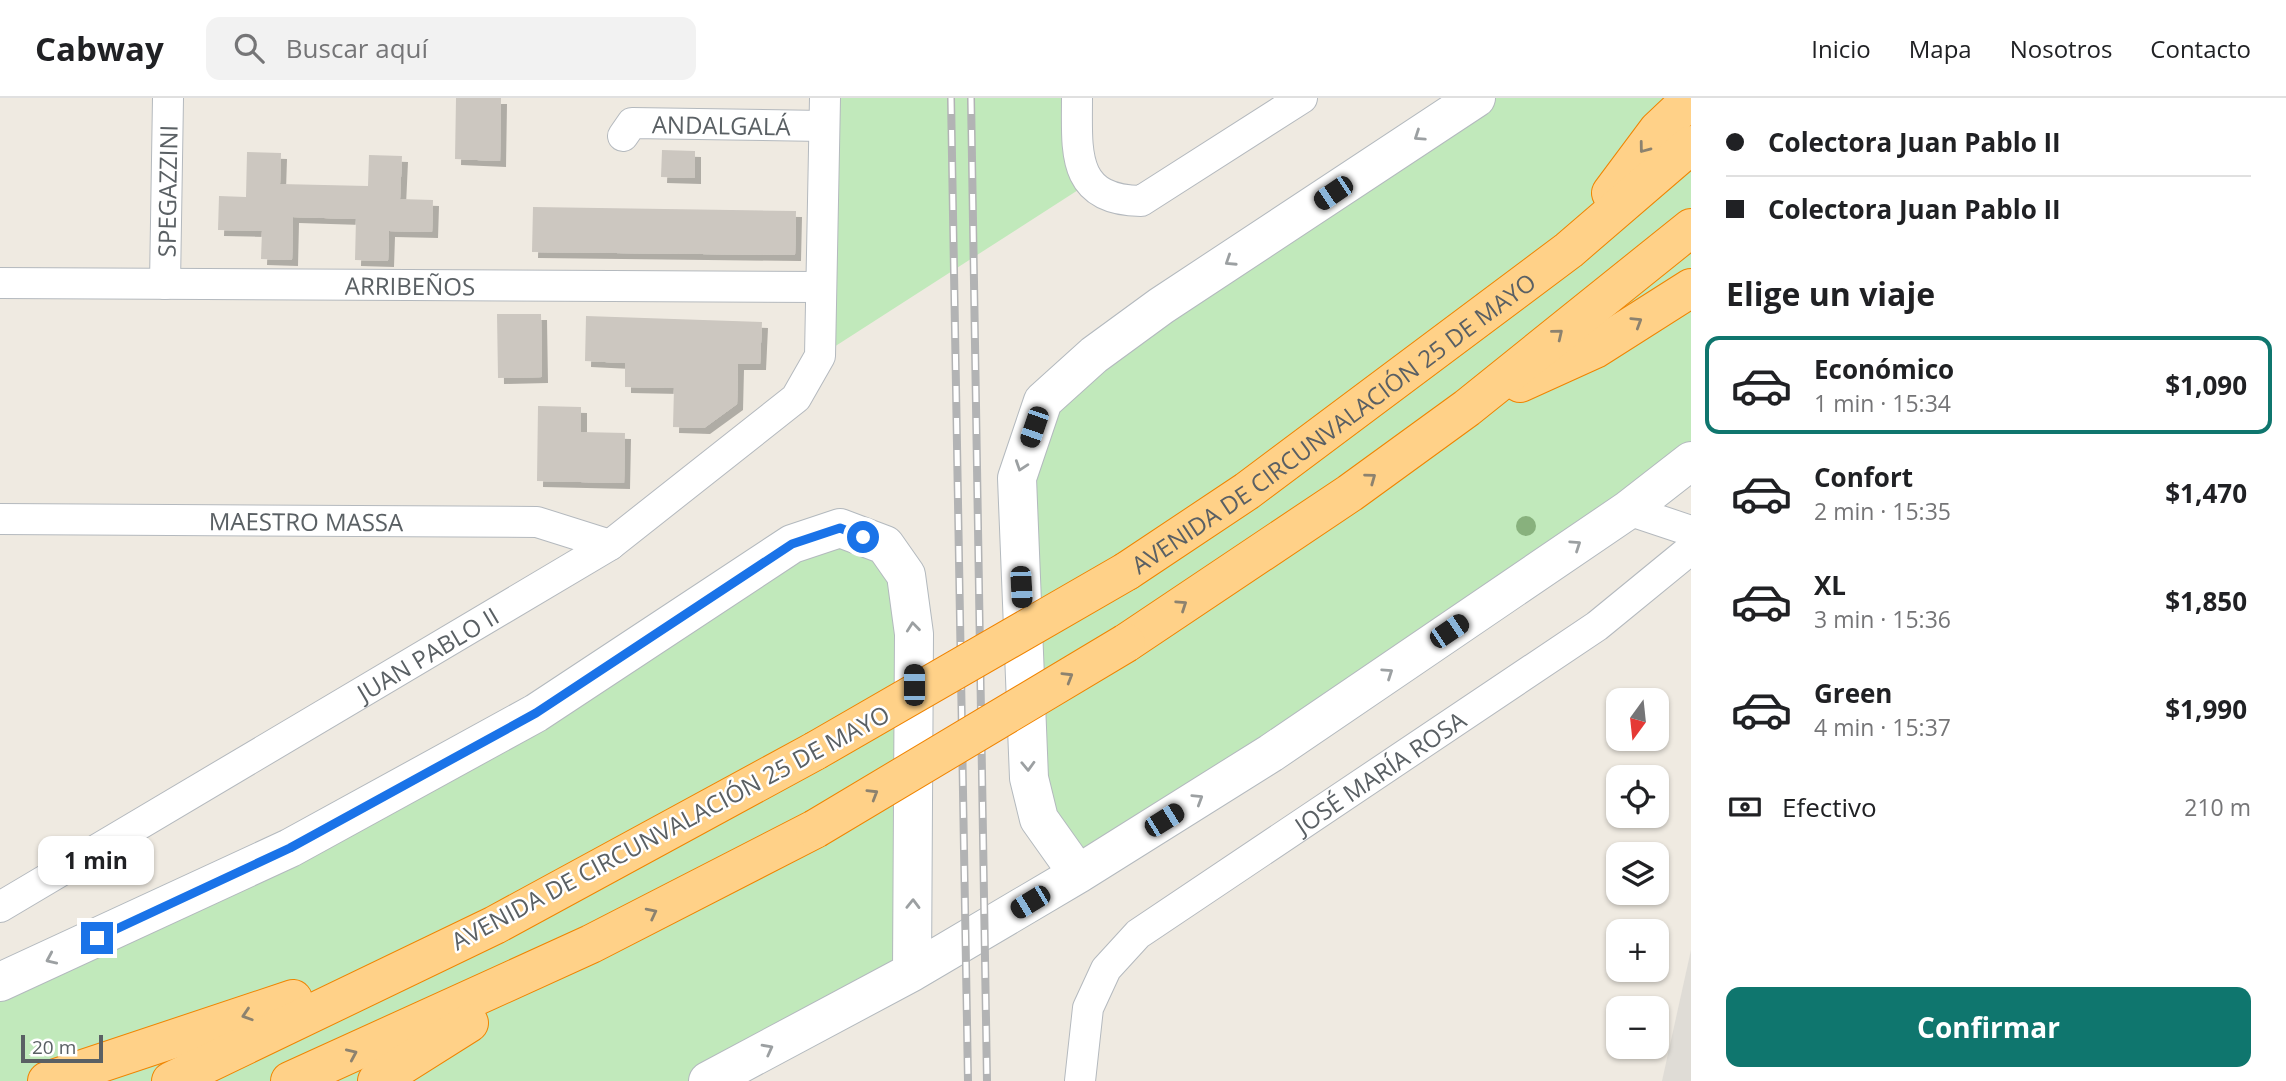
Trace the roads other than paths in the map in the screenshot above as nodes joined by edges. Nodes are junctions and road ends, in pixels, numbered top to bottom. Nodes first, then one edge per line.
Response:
1 (168, 98) edge
2 (1077, 98) edge
3 (1302, 98) edge
4 (1476, 98) edge
5 (1691, 99) edge
6 (824, 112) edge
7 (623, 135) dead end
8 (1691, 145) edge
9 (1691, 228) edge
10 (1569, 250) junction
11 (0, 283) edge
12 (165, 284) junction
13 (820, 287) junction
14 (1691, 288) edge
15 (1467, 408) junction
16 (1691, 461) edge
17 (1628, 510) junction
18 (0, 519) edge
19 (1691, 531) edge
20 (610, 545) junction
21 (1691, 549) edge
22 (1078, 874) junction
23 (0, 907) edge
24 (495, 925) junction
25 (591, 944) junction
26 (912, 972) junction
27 (0, 982) edge
28 (47, 1081) edge
29 (171, 1081) edge
30 (290, 1081) edge
31 (377, 1081) edge
32 (708, 1081) edge
33 (1080, 1081) edge

1 - 12 street, SPEGAZZINI
2 - 3 street
4 -> 22 main road
5 -> 10 highway
6 - 7 street, ANDALGALÁ
6 - 13 street
8 - 10 highway, AVENIDA DE CIRCUNVALACIÓN 25 DE MAYO
15 -> 9 highway
10 - 24 highway, AVENIDA DE CIRCUNVALACIÓN 25 DE MAYO, bridge
11 - 12 street, ARRIBEÑOS
12 - 13 street, ARRIBEÑOS
13 - 20 street, JUAN PABLO II
15 -> 14 highway
25 -> 15 highway, bridge
16 - 17 main road
17 - 19 street
22 -> 17 main road
18 - 20 street, MAESTRO MASSA
20 - 23 street, JUAN PABLO II
21 - 33 street, JOSÉ MARÍA ROSA
22 - 26 main road
24 -> 28 highway
24 - 29 highway, AVENIDA DE CIRCUNVALACIÓN 25 DE MAYO
30 -> 25 highway
25 - 31 highway
26 -> 27 main road
32 -> 26 main road

